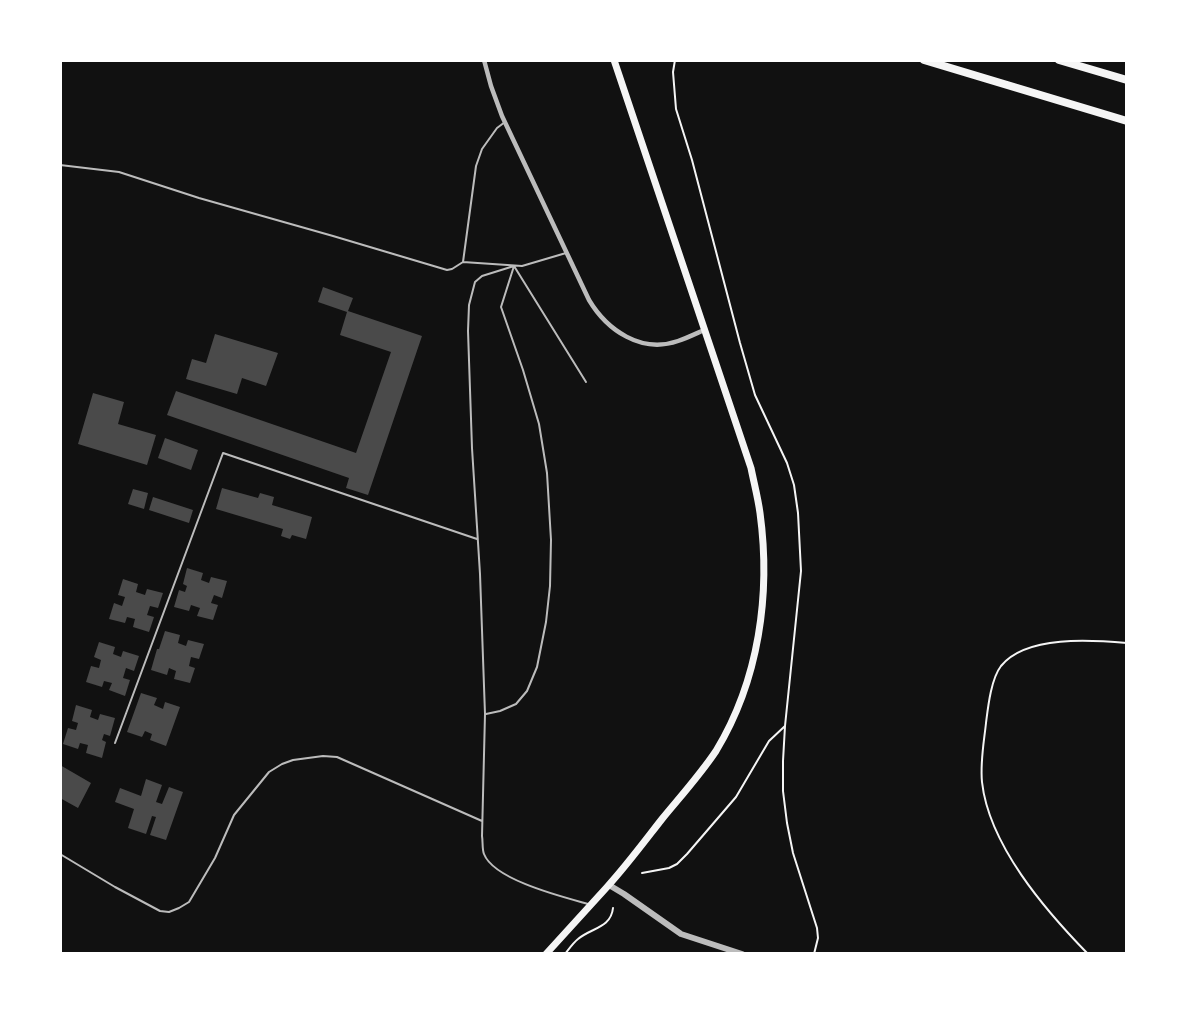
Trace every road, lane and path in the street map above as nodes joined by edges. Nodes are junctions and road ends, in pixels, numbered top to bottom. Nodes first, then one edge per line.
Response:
1 (484, 60) edge
2 (614, 60) edge
3 (675, 60) edge
4 (924, 60) edge
5 (1059, 60) edge
6 (1127, 81) edge
7 (1127, 121) edge
8 (505, 122) junction
9 (60, 165) edge
10 (567, 253) junction
11 (463, 262) junction
12 (514, 266) junction
13 (704, 330) junction
14 (586, 382) dead end
15 (477, 539) junction
16 (1127, 643) edge
17 (485, 714) junction
18 (785, 726) junction
19 (115, 743) dead end
20 (482, 821) junction
21 (60, 854) edge
22 (642, 873) dead end
23 (609, 885) junction
24 (591, 905) junction
25 (613, 908) dead end
26 (546, 954) edge
27 (565, 954) edge
28 (742, 954) edge
29 (814, 954) edge
30 (1088, 954) edge

1 - 8 street
2 - 13 main road
3 - 18 path
4 - 7 highway
5 - 6 highway
8 - 10 street
8 - 11 lane
9 - 11 lane
10 - 12 lane
10 - 13 street
11 - 12 lane
12 - 14 lane
12 - 15 lane
12 - 17 lane
13 - 23 main road
15 - 17 lane
15 - 19 lane
16 - 30 path
17 - 20 lane
18 - 22 path
18 - 29 path
20 - 21 lane
20 - 24 lane
23 - 24 main road
23 - 28 street
24 - 26 main road
25 - 27 path

